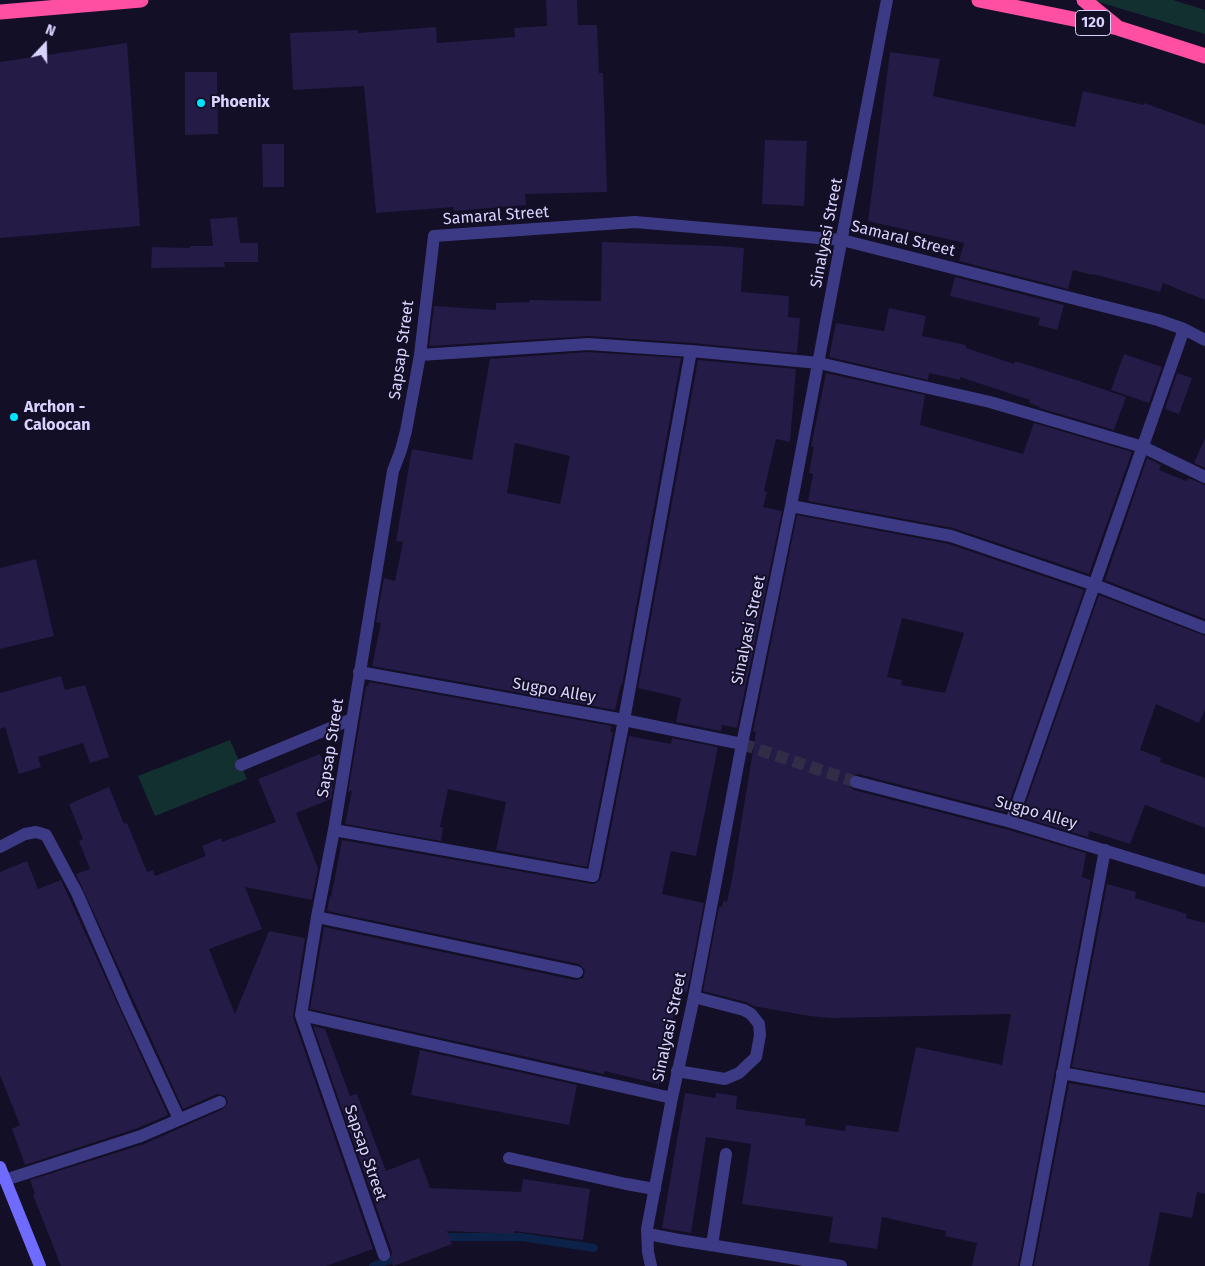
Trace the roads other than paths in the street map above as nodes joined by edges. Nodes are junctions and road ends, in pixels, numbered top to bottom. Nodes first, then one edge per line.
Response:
1 (141, 0) edge
2 (887, 0) edge
3 (979, 0) edge
4 (1084, 0) edge
5 (0, 12) edge
6 (1118, 28) junction
7 (1205, 56) edge
8 (434, 236) joint
9 (842, 240) junction
10 (1184, 330) junction
11 (1205, 340) edge
12 (691, 351) junction
13 (420, 355) junction
14 (819, 363) junction
15 (1143, 447) junction
16 (1205, 477) edge
17 (791, 506) junction
18 (1095, 585) junction
19 (1205, 628) edge
20 (359, 672) junction
21 (352, 719) junction
22 (624, 720) junction
23 (742, 744) junction
24 (241, 765) dead end
25 (856, 782) tunnel mouth
26 (1011, 822) junction
27 (334, 830) junction
28 (0, 846) edge
29 (1105, 850) junction
30 (1205, 881) edge
31 (317, 916) junction
32 (577, 972) dead end
33 (694, 997) junction
34 (300, 1015) junction
35 (678, 1071) junction
36 (1062, 1073) junction
37 (672, 1098) junction
38 (1205, 1099) edge
39 (220, 1102) dead end
40 (179, 1119) junction
41 (726, 1154) dead end
42 (509, 1158) dead end
43 (0, 1167) edge
44 (5, 1180) junction
45 (655, 1189) junction
46 (648, 1234) junction
47 (712, 1245) junction
48 (384, 1255) dead end
49 (40, 1266) edge
50 (651, 1266) edge
51 (841, 1266) edge
52 (1026, 1266) edge

1 - 5 highway
2 - 9 street, Sinalyasi Street
3 - 6 highway, 120
4 - 6 highway
6 - 7 highway, 120
8 - 9 street, Samaral Street
8 - 13 street, Sapsap Street
9 - 10 street, Samaral Street
9 - 14 street, Sinalyasi Street
10 - 11 street, Samaral Street
10 - 15 street
12 - 13 street
12 - 14 street
12 - 22 street
13 - 20 street, Sapsap Street
14 - 15 street
14 - 17 street, Sinalyasi Street
15 - 16 street
15 - 18 street
17 - 18 street
17 - 23 street, Sinalyasi Street
18 - 19 street
18 - 26 street
20 - 21 street, Sapsap Street
20 - 22 street, Sugpo Alley
21 - 24 street
21 - 27 street, Sapsap Street
22 - 23 street, Sugpo Alley
22 - 27 street
23 - 33 street, Sinalyasi Street
25 - 26 street, Sugpo Alley
26 - 29 street, Sugpo Alley
27 - 31 street, Sapsap Street
28 - 40 street
29 - 30 street, Sugpo Alley
29 - 36 street
31 - 32 street
31 - 34 street, Sapsap Street
33 - 35 street, Sinalyasi Street
33 - 35 street
34 - 37 street
34 - 48 street, Sapsap Street
35 - 37 street, Sinalyasi Street
36 - 38 street
36 - 52 street
37 - 45 street, Sinalyasi Street
39 - 40 street
40 - 44 street
41 - 47 street
42 - 45 street
43 - 44 main road
44 - 49 main road
45 - 46 street, Sinalyasi Street
46 - 47 street
46 - 50 street, Sinalyasi Street
47 - 51 street

